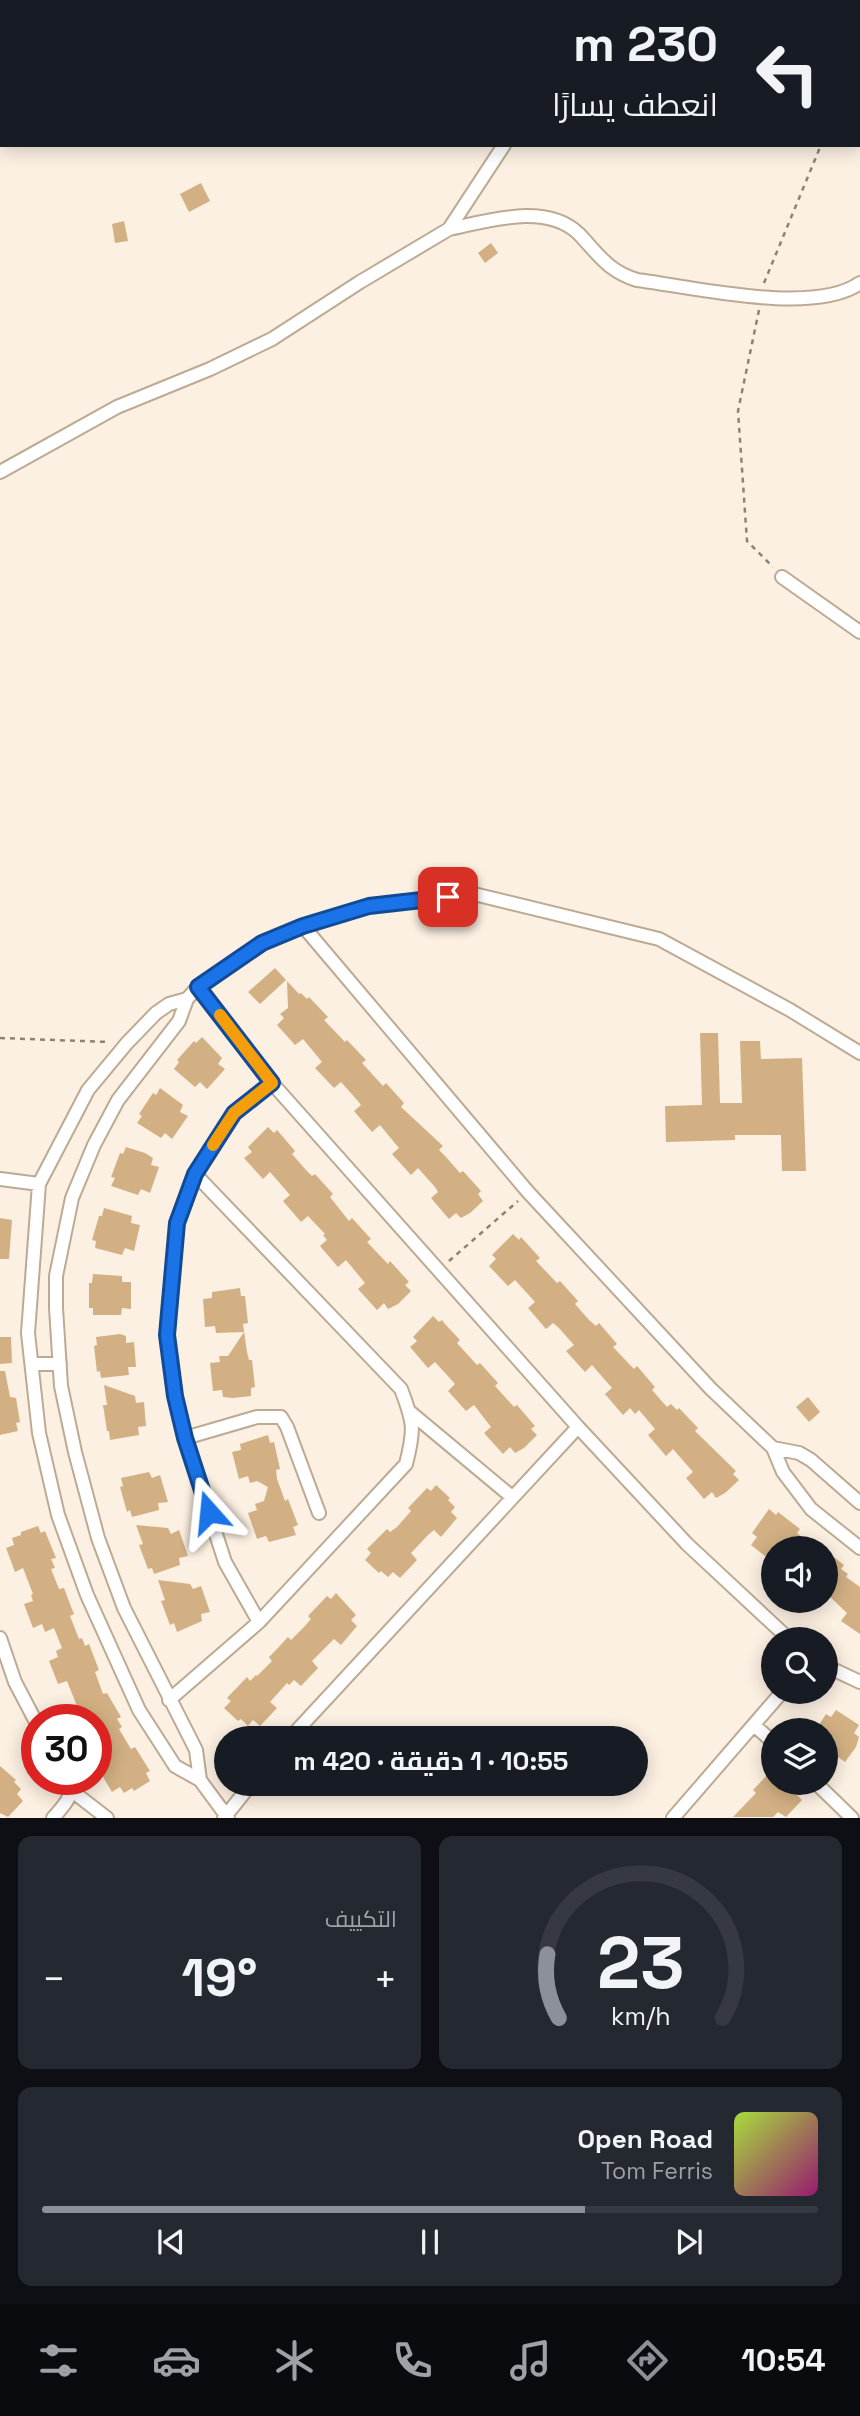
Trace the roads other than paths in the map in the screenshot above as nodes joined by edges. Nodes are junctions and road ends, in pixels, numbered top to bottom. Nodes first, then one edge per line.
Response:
1 (503, 147) edge
2 (449, 229) junction
3 (860, 283) edge
4 (0, 471) edge
5 (782, 577) road end
6 (860, 632) edge
7 (303, 926) junction
8 (198, 987) junction
9 (187, 999) junction
10 (860, 1053) edge
11 (272, 1083) junction
12 (195, 1174) junction
13 (0, 1179) edge
14 (39, 1184) junction
15 (32, 1364) junction
16 (60, 1364) junction
17 (410, 1412) junction
18 (578, 1426) junction
19 (185, 1438) junction
20 (773, 1448) junction
21 (512, 1497) junction
22 (860, 1503) edge
23 (319, 1513) dead end
24 (860, 1548) edge
25 (259, 1622) junction
26 (776, 1627) edge
27 (0, 1638) edge
28 (838, 1672) edge
29 (860, 1682) edge
30 (169, 1700) junction
31 (27, 1704) edge
32 (772, 1704) edge
33 (754, 1725) junction
34 (301, 1726) edge
35 (761, 1731) edge
36 (200, 1780) junction
37 (69, 1795) edge
38 (81, 1795) edge
39 (828, 1795) edge
40 (242, 1796) edge
41 (226, 1817) edge
42 (53, 1818) edge
43 (107, 1818) edge
44 (673, 1818) edge
45 (852, 1818) edge

1 - 2 street
2 - 3 street
2 - 4 street
5 - 6 street
7 - 8 street
7 - 10 street
7 - 20 street
8 - 9 street
8 - 11 street
9 - 14 street
9 - 16 street
11 - 12 street
11 - 18 street
12 - 17 street
12 - 19 street
13 - 14 street
14 - 15 street
15 - 16 street
15 - 36 street
16 - 30 street
17 - 21 street
17 - 25 street
18 - 21 street
18 - 26 street
19 - 23 street
19 - 25 street
20 - 22 street
20 - 24 street
21 - 34 street
25 - 30 street
27 - 31 street
28 - 29 street
30 - 36 street
32 - 33 street
33 - 35 street
33 - 44 street
36 - 41 street
37 - 42 street
38 - 43 street
39 - 45 street
40 - 41 street

